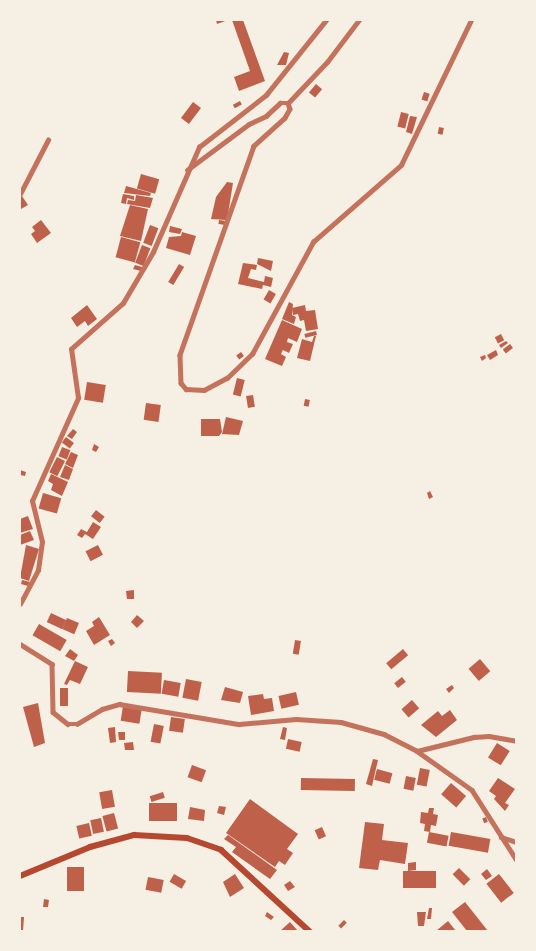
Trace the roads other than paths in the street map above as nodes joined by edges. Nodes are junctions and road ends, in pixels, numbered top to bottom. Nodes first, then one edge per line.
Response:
1 (326, 20) edge
2 (359, 20) edge
3 (471, 20) edge
4 (288, 103) junction
5 (48, 140) dead end
6 (187, 170) junction
7 (20, 194) edge
8 (20, 604) edge
9 (20, 644) edge
10 (516, 741) edge
11 (417, 751) junction
12 (501, 837) junction
13 (516, 842) edge
14 (516, 860) edge
15 (20, 876) edge
16 (309, 931) edge

1 - 6 street
2 - 4 street
3 - 4 street
4 - 6 street
5 - 7 street
6 - 8 street
9 - 11 street
10 - 11 street
11 - 12 street
12 - 13 street
12 - 14 street
15 - 16 main road

